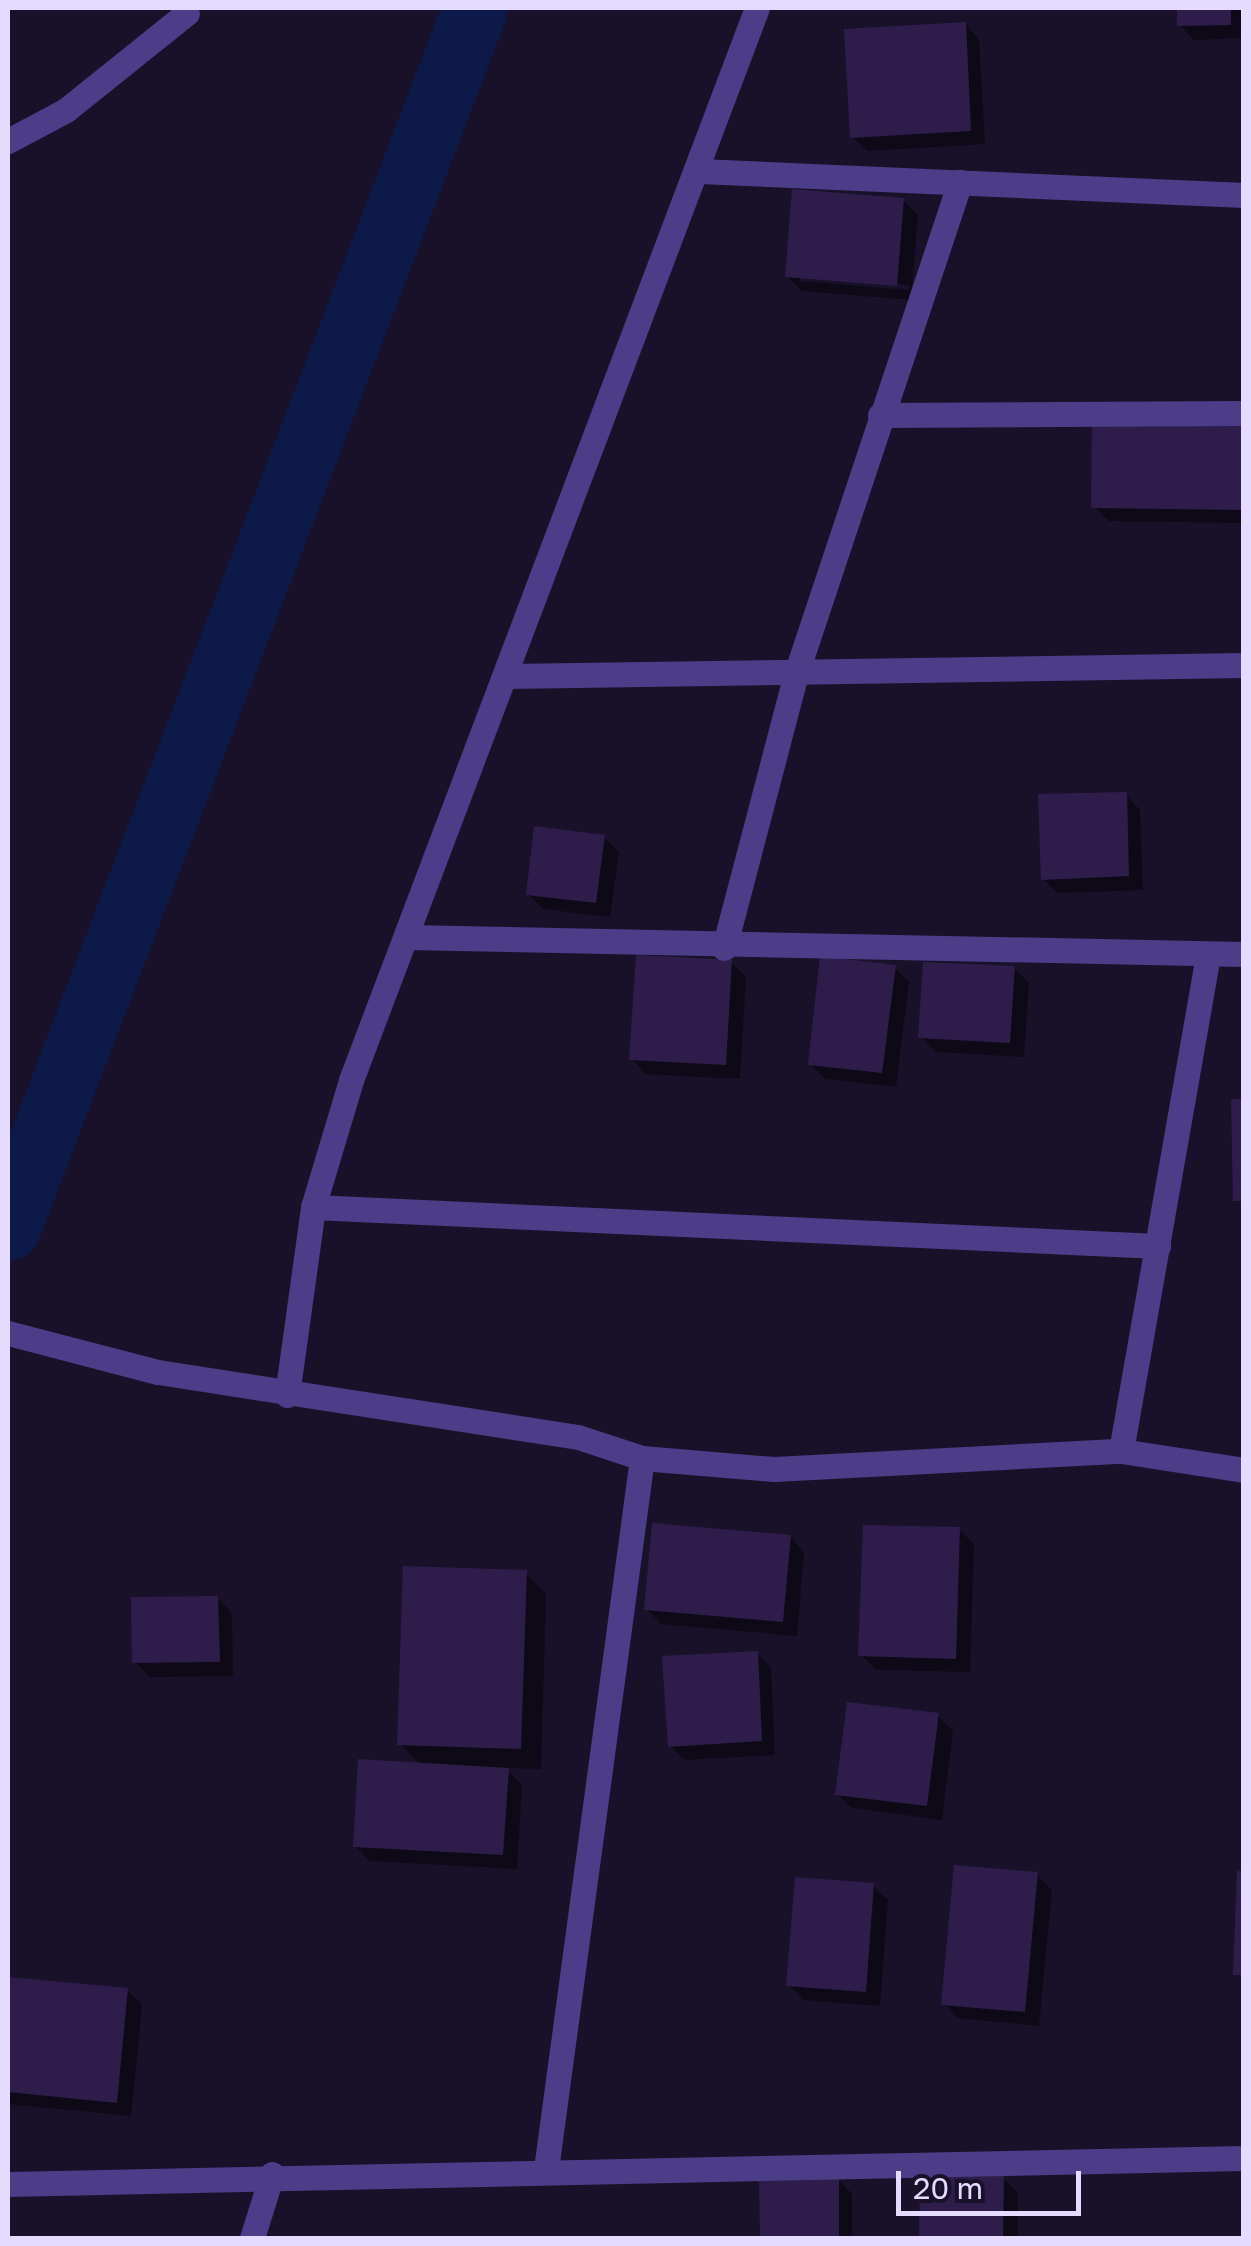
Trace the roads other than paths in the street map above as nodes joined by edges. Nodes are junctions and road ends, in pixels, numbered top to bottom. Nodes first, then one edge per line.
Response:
1 (757, 8) edge
2 (187, 13) dead end
3 (8, 141) edge
4 (699, 170) junction
5 (960, 182) junction
6 (1244, 194) edge
7 (1244, 413) edge
8 (880, 416) junction
9 (1244, 665) edge
10 (506, 676) junction
11 (795, 677) junction
12 (406, 937) junction
13 (724, 948) junction
14 (1244, 954) edge
15 (1208, 955) junction
16 (314, 1207) junction
17 (1158, 1246) junction
18 (8, 1333) edge
19 (287, 1395) junction
20 (1122, 1451) junction
21 (642, 1458) junction
22 (1244, 1470) edge
23 (1244, 2158) edge
24 (546, 2169) junction
25 (272, 2174) junction
26 (8, 2184) edge
27 (252, 2238) edge

1 - 4 street
2 - 3 street
4 - 5 street
4 - 10 street
5 - 6 street
5 - 8 street
7 - 8 street
8 - 11 street
9 - 11 street
10 - 11 street
10 - 12 street
11 - 13 street
12 - 13 street
12 - 16 street
13 - 15 street
14 - 15 street
15 - 17 street
16 - 17 street
16 - 19 street
17 - 20 street
18 - 19 street
19 - 21 street
20 - 21 street
20 - 22 street
21 - 24 street
23 - 24 street
24 - 25 street
25 - 26 street
25 - 27 street

